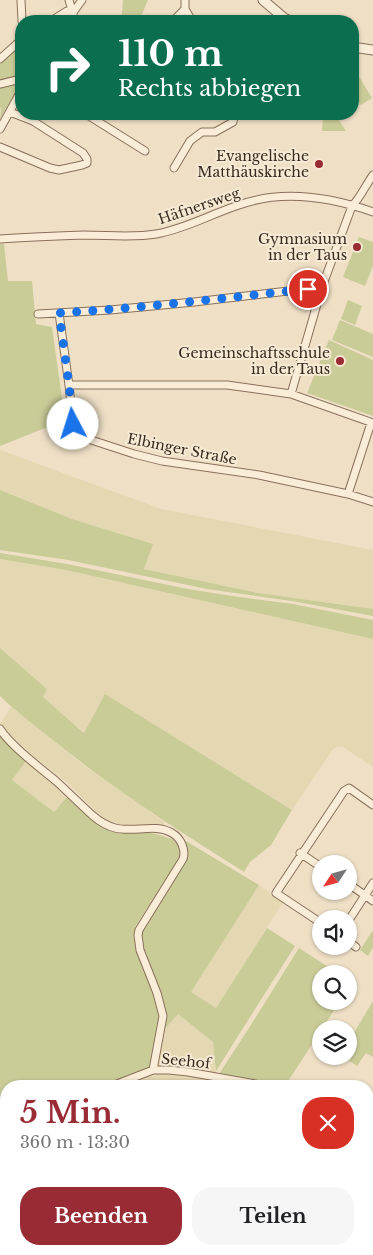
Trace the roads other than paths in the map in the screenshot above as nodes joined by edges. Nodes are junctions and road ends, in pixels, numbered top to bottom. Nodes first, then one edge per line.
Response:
1 (21, 0) edge
2 (69, 0) edge
3 (82, 0) edge
4 (185, 0) edge
5 (264, 0) edge
6 (184, 9) junction
7 (72, 14) junction
8 (22, 15) edge
9 (61, 15) edge
10 (178, 15) edge
11 (188, 15) edge
12 (281, 15) edge
13 (15, 45) edge
14 (359, 48) edge
15 (373, 50) edge
16 (0, 58) edge
17 (15, 80) edge
18 (0, 84) edge
19 (15, 102) edge
20 (10, 112) junction
21 (15, 114) edge
22 (30, 120) edge
23 (96, 120) edge
24 (233, 120) edge
25 (0, 129) edge
26 (0, 147) edge
27 (145, 151) dead end
28 (174, 168) dead end
29 (373, 175) edge
30 (352, 206) junction
31 (373, 212) edge
32 (0, 239) edge
33 (322, 287) junction
34 (59, 313) junction
35 (38, 314) dead end
36 (69, 385) junction
37 (291, 394) junction
38 (372, 423) edge
39 (348, 494) junction
40 (373, 502) edge
41 (0, 729) edge
42 (373, 805) edge
43 (301, 854) junction
44 (312, 861) edge
45 (373, 883) edge
46 (358, 890) edge
47 (365, 895) junction
48 (373, 900) edge
49 (355, 910) edge
50 (312, 917) edge
51 (152, 1070) junction
52 (127, 1080) edge
53 (235, 1080) edge

1 - 8 street
2 - 7 street
3 - 7 street
4 - 6 street
5 - 12 street
6 - 10 street
6 - 11 street
7 - 9 street
13 - 16 street
14 - 15 street
17 - 18 street
19 - 20 street
20 - 21 street
20 - 25 street
22 - 26 street
23 - 27 street
24 - 28 street
29 - 30 street
30 - 31 street, Häfnersweg
30 - 32 street, Häfnersweg
30 - 33 street
33 - 34 street
33 - 37 street
34 - 35 street
34 - 36 street, Elbinger Straße
36 - 37 street
36 - 39 street, Elbinger Straße
37 - 38 street
38 - 39 street
39 - 40 street, Elbinger Straße
41 - 51 street
42 - 43 street
43 - 44 street
43 - 50 street
45 - 47 street
46 - 47 street
47 - 48 street
47 - 49 street
51 - 52 street, Seehof
51 - 53 street, Seehof

